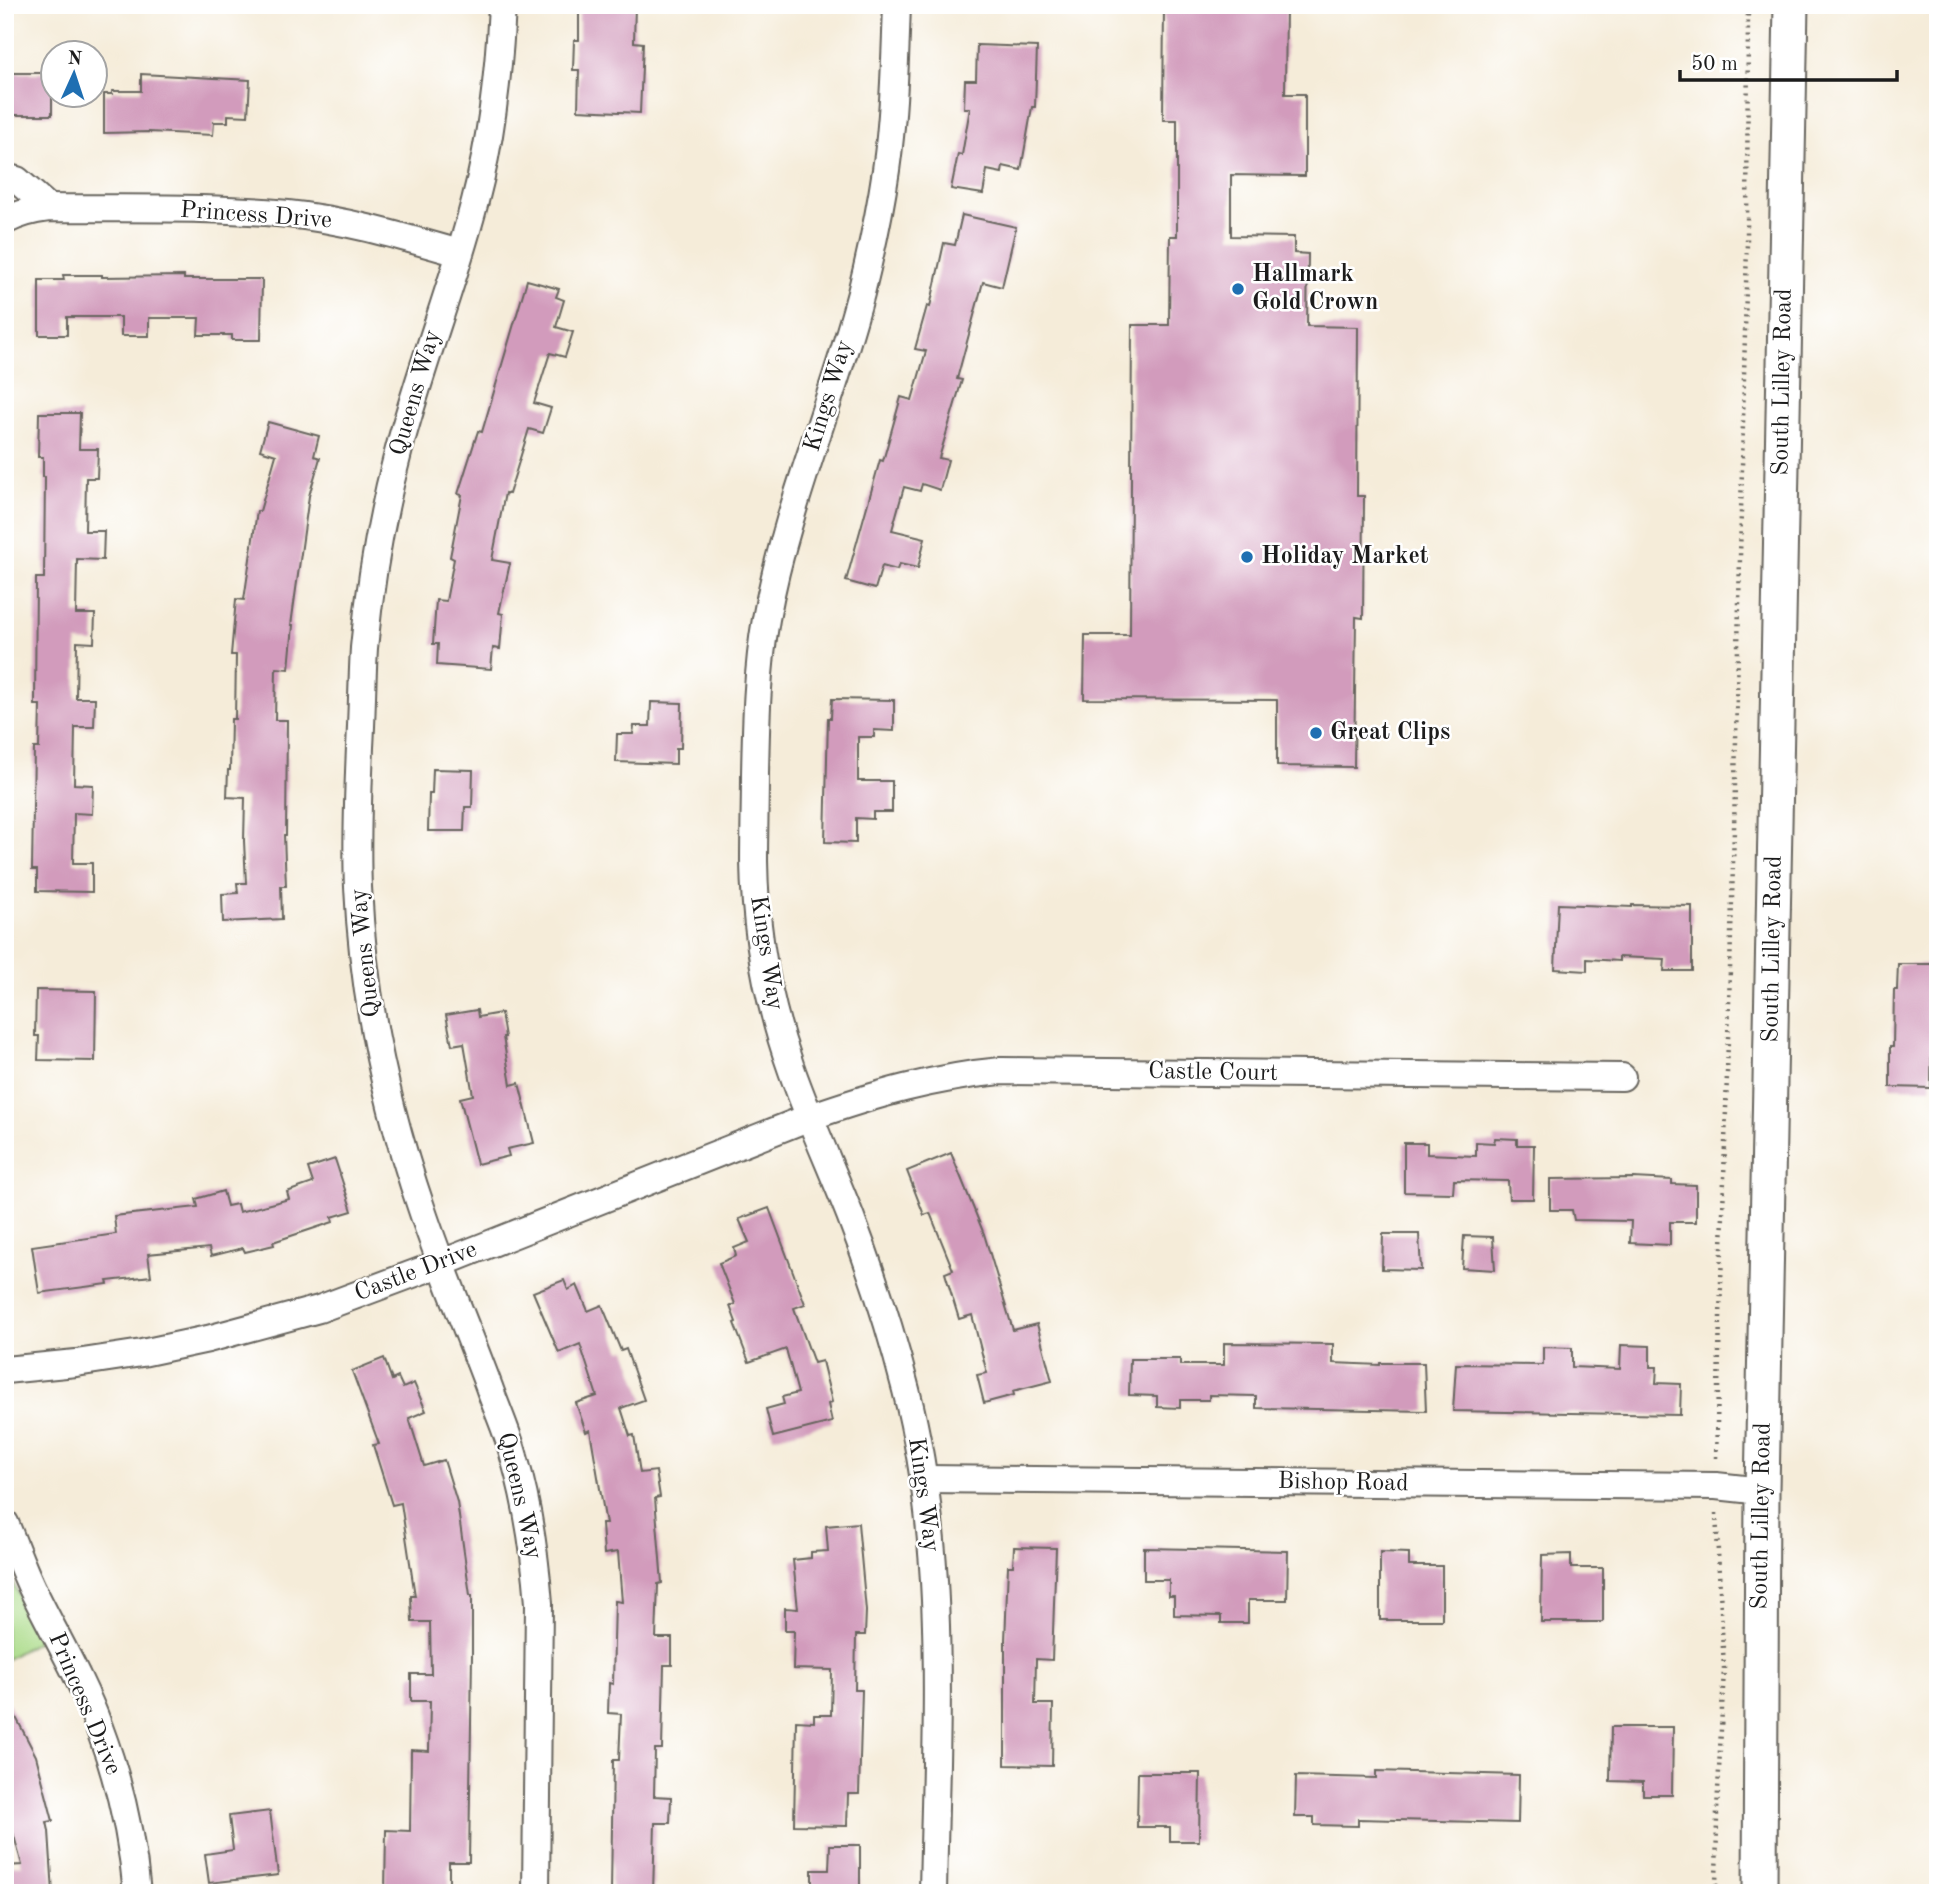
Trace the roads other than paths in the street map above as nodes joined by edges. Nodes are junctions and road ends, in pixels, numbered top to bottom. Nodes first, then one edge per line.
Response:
1 (502, 5) edge
2 (897, 5) edge
3 (1791, 5) edge
4 (5, 177) edge
5 (49, 208) junction
6 (5, 222) edge
7 (459, 253) junction
8 (1622, 1077) dead end
9 (810, 1116) junction
10 (442, 1263) junction
11 (5, 1370) edge
12 (925, 1479) junction
13 (1762, 1491) junction
14 (5, 1523) edge
15 (137, 1893) edge
16 (536, 1893) edge
17 (933, 1893) edge
18 (1759, 1893) edge

1 - 7 street, Queens Way
2 - 9 street, Kings Way
3 - 13 street, South Lilley Road
4 - 5 street
5 - 6 street, Princess Drive
5 - 7 street, Princess Drive
7 - 10 street, Queens Way
8 - 9 street, Castle Court
9 - 10 street, Castle Drive
9 - 12 street, Kings Way
10 - 11 street, Castle Drive
10 - 16 street, Queens Way
12 - 13 street, Bishop Road
12 - 17 street, Kings Way
13 - 18 street, South Lilley Road
14 - 15 street, Princess Drive

